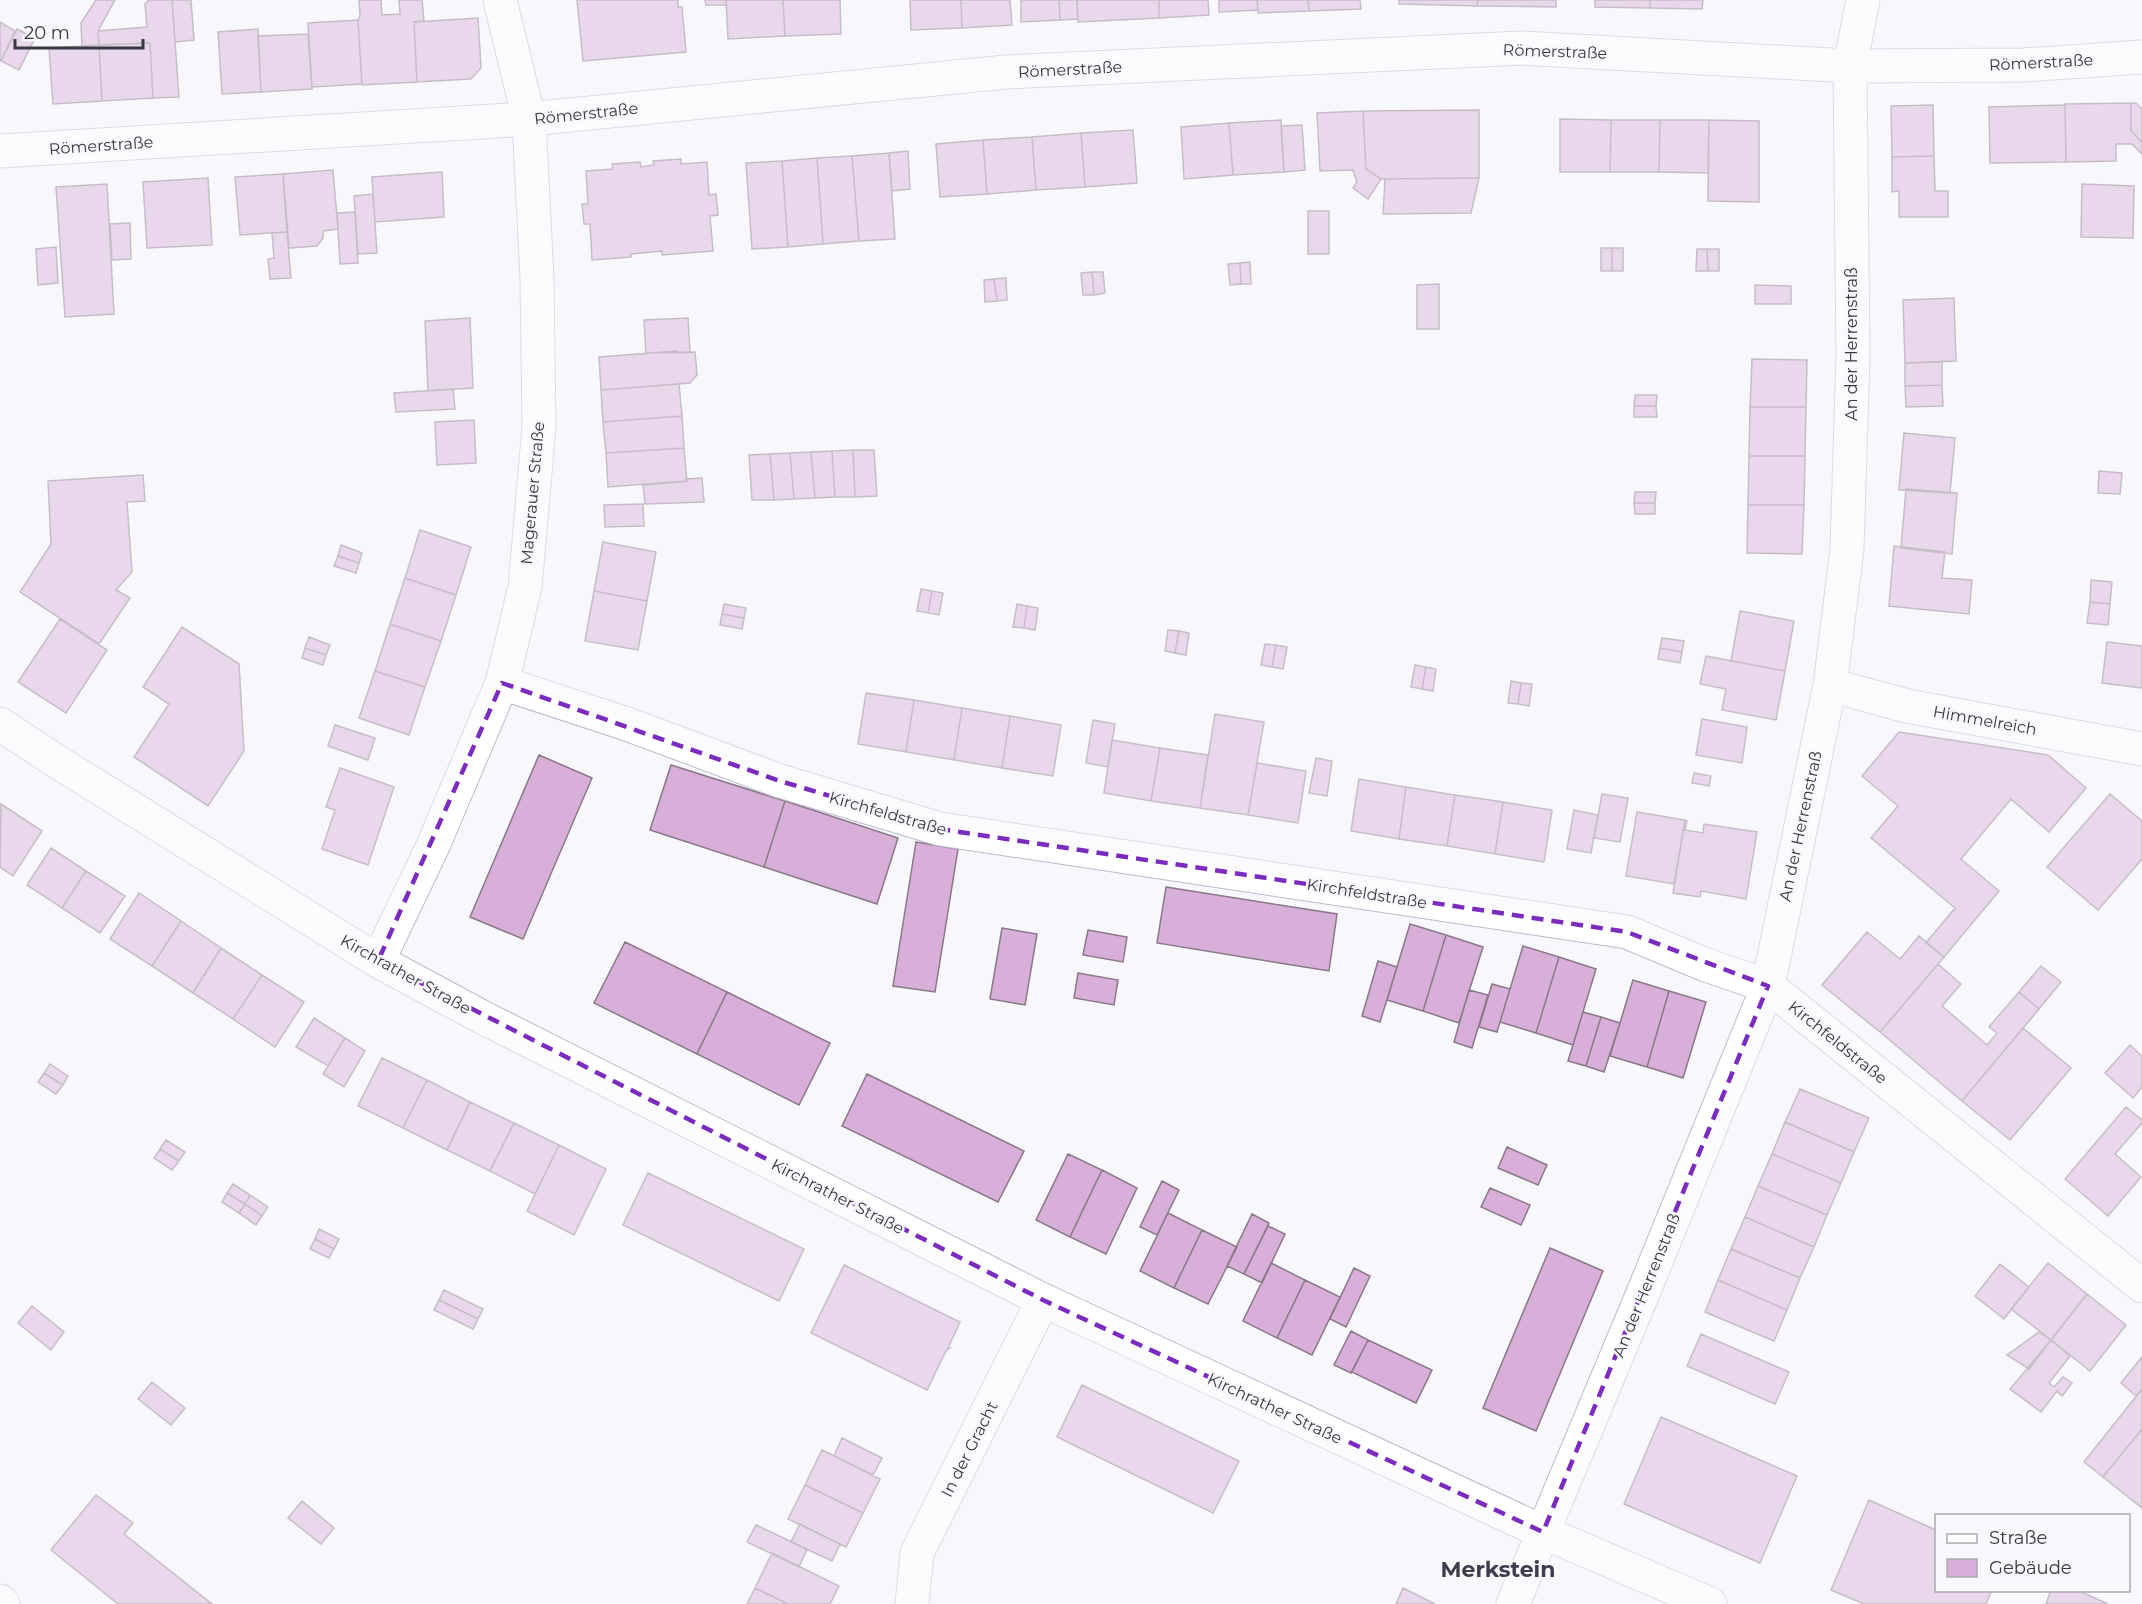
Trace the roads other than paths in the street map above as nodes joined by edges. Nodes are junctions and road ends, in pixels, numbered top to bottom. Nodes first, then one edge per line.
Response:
1 (500, 0) edge
2 (1863, 0) edge
3 (2142, 57) edge
4 (1850, 66) junction
5 (529, 119) junction
6 (0, 151) edge
7 (502, 683) junction
8 (1830, 685) junction
9 (0, 724) edge
10 (2142, 749) edge
11 (378, 961) junction
12 (1768, 986) junction
13 (2142, 1286) edge
14 (1043, 1300) junction
15 (1543, 1532) junction
16 (912, 1604) edge
17 (1513, 1604) edge
18 (1710, 1604) edge

1 - 5 street, Magerauer Straße
2 - 4 street, An der Herrenstraß
3 - 4 street, Römerstraße
4 - 5 street, Römerstraße
4 - 8 street, An der Herrenstraß
5 - 6 street, Römerstraße
5 - 7 street, Magerauer Straße
7 - 11 street, Magerauer Straße
7 - 12 street, Kirchfeldstraße
8 - 10 street, Himmelreich
8 - 12 street, An der Herrenstraß
9 - 11 street, Kirchrather Straße
11 - 14 street, Kirchrather Straße
12 - 13 street, Kirchfeldstraße
12 - 15 street, An der Herrenstraß
14 - 15 street, Kirchrather Straße
14 - 16 street, In der Gracht
15 - 17 street, An der Herrenstraß
15 - 18 street, Kirchrather Straße

